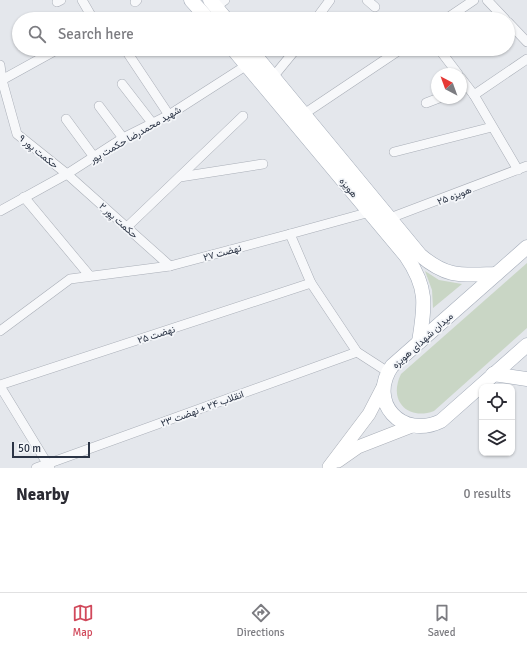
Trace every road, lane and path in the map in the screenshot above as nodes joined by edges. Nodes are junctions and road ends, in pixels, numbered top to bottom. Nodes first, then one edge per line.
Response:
1 (82, 0) edge
2 (191, 0) edge
3 (330, 0) edge
4 (367, 0) edge
5 (474, 0) edge
6 (487, 0) edge
7 (217, 2) edge
8 (376, 7) dead end
9 (89, 12) edge
10 (202, 12) edge
11 (222, 12) edge
12 (321, 12) edge
13 (456, 12) edge
14 (498, 12) edge
15 (515, 29) edge
16 (527, 42) edge
17 (46, 56) edge
18 (130, 56) edge
19 (239, 56) edge
20 (256, 56) edge
21 (290, 56) edge
22 (391, 56) edge
23 (444, 56) edge
24 (527, 59) edge
25 (0, 65) edge
26 (247, 65) junction
27 (453, 68) edge
28 (273, 77) junction
29 (1, 81) edge
30 (122, 84) dead end
31 (467, 90) edge
32 (474, 95) junction
33 (431, 101) edge
34 (426, 103) dead end
35 (99, 106) dead end
36 (304, 114) junction
37 (169, 115) junction
38 (243, 116) dead end
39 (66, 120) dead end
40 (153, 124) junction
41 (492, 127) junction
42 (123, 138) junction
43 (394, 152) dead end
44 (94, 157) junction
45 (263, 164) dead end
46 (527, 166) edge
47 (518, 170) junction
48 (67, 174) junction
49 (180, 177) junction
50 (24, 197) junction
51 (0, 211) edge
52 (370, 212) junction
53 (390, 218) junction
54 (127, 227) junction
55 (290, 234) junction
56 (527, 247) edge
57 (170, 266) junction
58 (496, 274) junction
59 (89, 275) junction
60 (311, 283) junction
61 (0, 331) edge
62 (419, 342) junction
63 (527, 345) edge
64 (357, 352) junction
65 (388, 372) junction
66 (493, 374) junction
67 (527, 379) edge
68 (0, 386) edge
69 (384, 387) junction
70 (3, 396) edge
71 (412, 426) junction
72 (49, 466) edge
73 (36, 468) edge
74 (329, 468) edge

1 - 9 street
2 - 10 main road
3 - 12 street
4 - 8 street
5 - 13 street
6 - 14 street
7 - 11 main road
15 - 16 street
17 - 29 street
18 - 37 street
19 - 26 main road, هویزه
20 - 28 main road, هویزه
21 - 28 street
22 - 36 street
23 - 27 street
24 - 32 street
25 - 29 street, حکمت پور ۹
26 - 37 street, شهید محمدرضا حکمت پور
26 - 52 main road, هویزه
28 - 36 main road, هویزه
29 - 48 street, حکمت پور ۹
30 - 40 street
31 - 32 street
32 - 41 street
33 - 34 street
35 - 42 street
36 - 53 main road, هویزه
37 - 40 street, شهید محمدرضا حکمت پور
38 - 49 street
39 - 44 street
40 - 42 street, شهید محمدرضا حکمت پور
41 - 43 street
41 - 47 street
42 - 44 street, شهید محمدرضا حکمت پور
44 - 48 street, شهید محمدرضا حکمت پور
45 - 49 street
46 - 47 street, هویزه ۲۵
47 - 53 street, هویزه ۲۵
48 - 50 street, شهید محمدرضا حکمت پور
48 - 54 street, حکمت پور ۲
49 - 54 street
50 - 51 street, شهید محمدرضا حکمت پور
50 - 59 street
52 - 55 street, نهضت ۲۷
52 - 62 main road, هویزه
53 - 58 main road, هویزه
54 - 57 street, حکمت پور ۲
55 - 57 street, نهضت ۲۷
55 - 60 street
56 - 58 main road, میدان شهدای هویزه
57 - 59 street, نهضت ۲۷
58 - 62 main road, میدان شهدای هویزه
59 - 61 street, نهضت ۲۷
60 - 64 street
60 - 68 street, نهضت ۲۵
62 - 65 main road, میدان شهدای هویزه
63 - 66 main road
64 - 65 street
64 - 72 street, انقلاب ۲۴ + نهضت ۲۳
65 - 69 main road, میدان شهدای هویزه
66 - 67 main road
66 - 71 main road
68 - 70 street
69 - 71 main road, میدان شهدای هویزه
69 - 74 street
70 - 72 street
71 - 74 street
72 - 73 street, انقلاب ۲۴ + نهضت ۲۳

